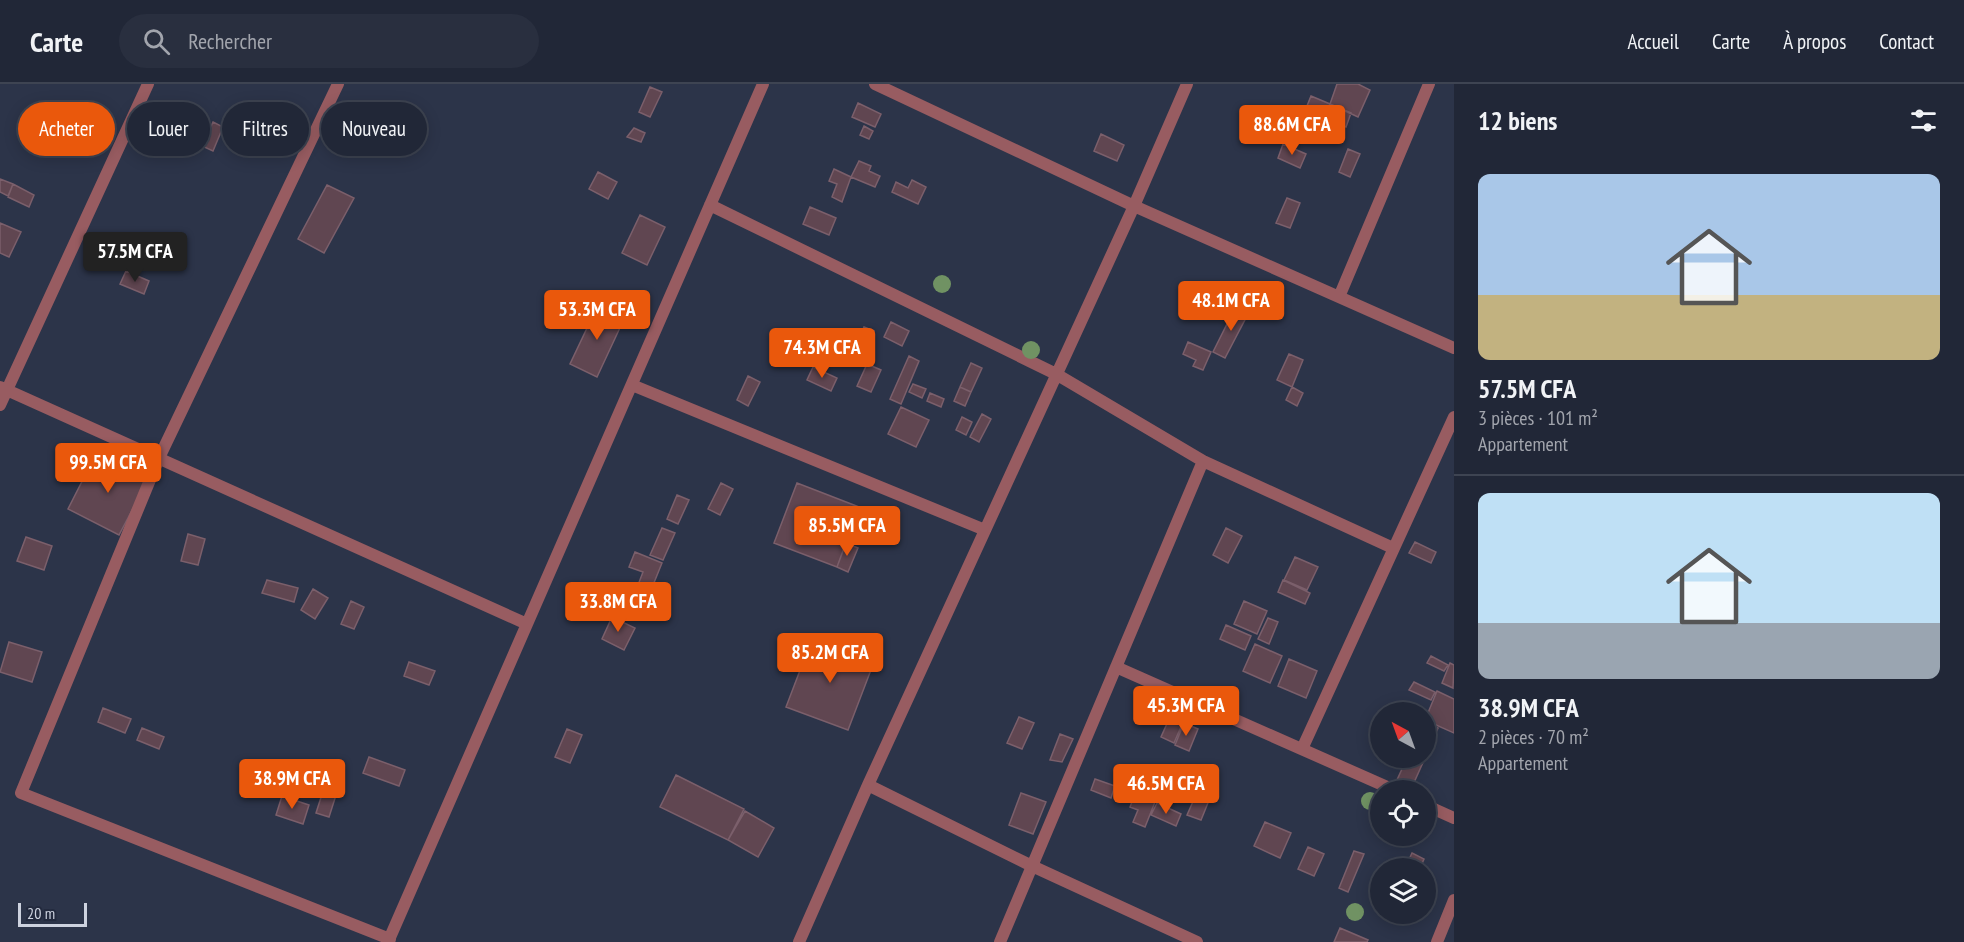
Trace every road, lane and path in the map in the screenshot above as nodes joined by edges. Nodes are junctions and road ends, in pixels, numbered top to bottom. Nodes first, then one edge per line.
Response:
1 (148, 84) edge
2 (338, 84) edge
3 (763, 84) edge
4 (876, 84) edge
5 (1187, 84) edge
6 (1429, 84) edge
7 (710, 205) junction
8 (1134, 206) junction
9 (1339, 297) junction
10 (1454, 348) edge
11 (1056, 374) junction
12 (632, 385) junction
13 (3, 389) edge
14 (0, 405) edge
15 (1454, 417) edge
16 (159, 458) junction
17 (1203, 461) junction
18 (985, 530) junction
19 (1394, 548) junction
20 (527, 624) junction
21 (1116, 667) junction
22 (1302, 748) junction
23 (1372, 780) edge
24 (868, 785) junction
25 (1436, 810) edge
26 (1454, 818) edge
27 (1032, 866) junction
28 (1454, 900) edge
29 (389, 941) edge
30 (799, 942) edge
31 (1000, 942) edge
32 (1197, 942) edge
33 (1437, 942) edge

1 - 13 street
2 - 16 street
3 - 7 street
4 - 8 street
5 - 8 street
6 - 9 street
7 - 11 street
7 - 12 street
8 - 9 street
8 - 11 street
9 - 10 street
11 - 17 street
11 - 18 street
12 - 18 street
12 - 20 street
13 - 14 street
13 - 16 street
15 - 19 street
16 - 20 street
16 - 29 street
17 - 19 street
17 - 21 street
18 - 24 street
19 - 22 street
20 - 29 street
21 - 22 street
21 - 27 street
22 - 23 street
24 - 27 street
24 - 30 street
25 - 26 street
27 - 31 street
27 - 32 street
28 - 33 street

